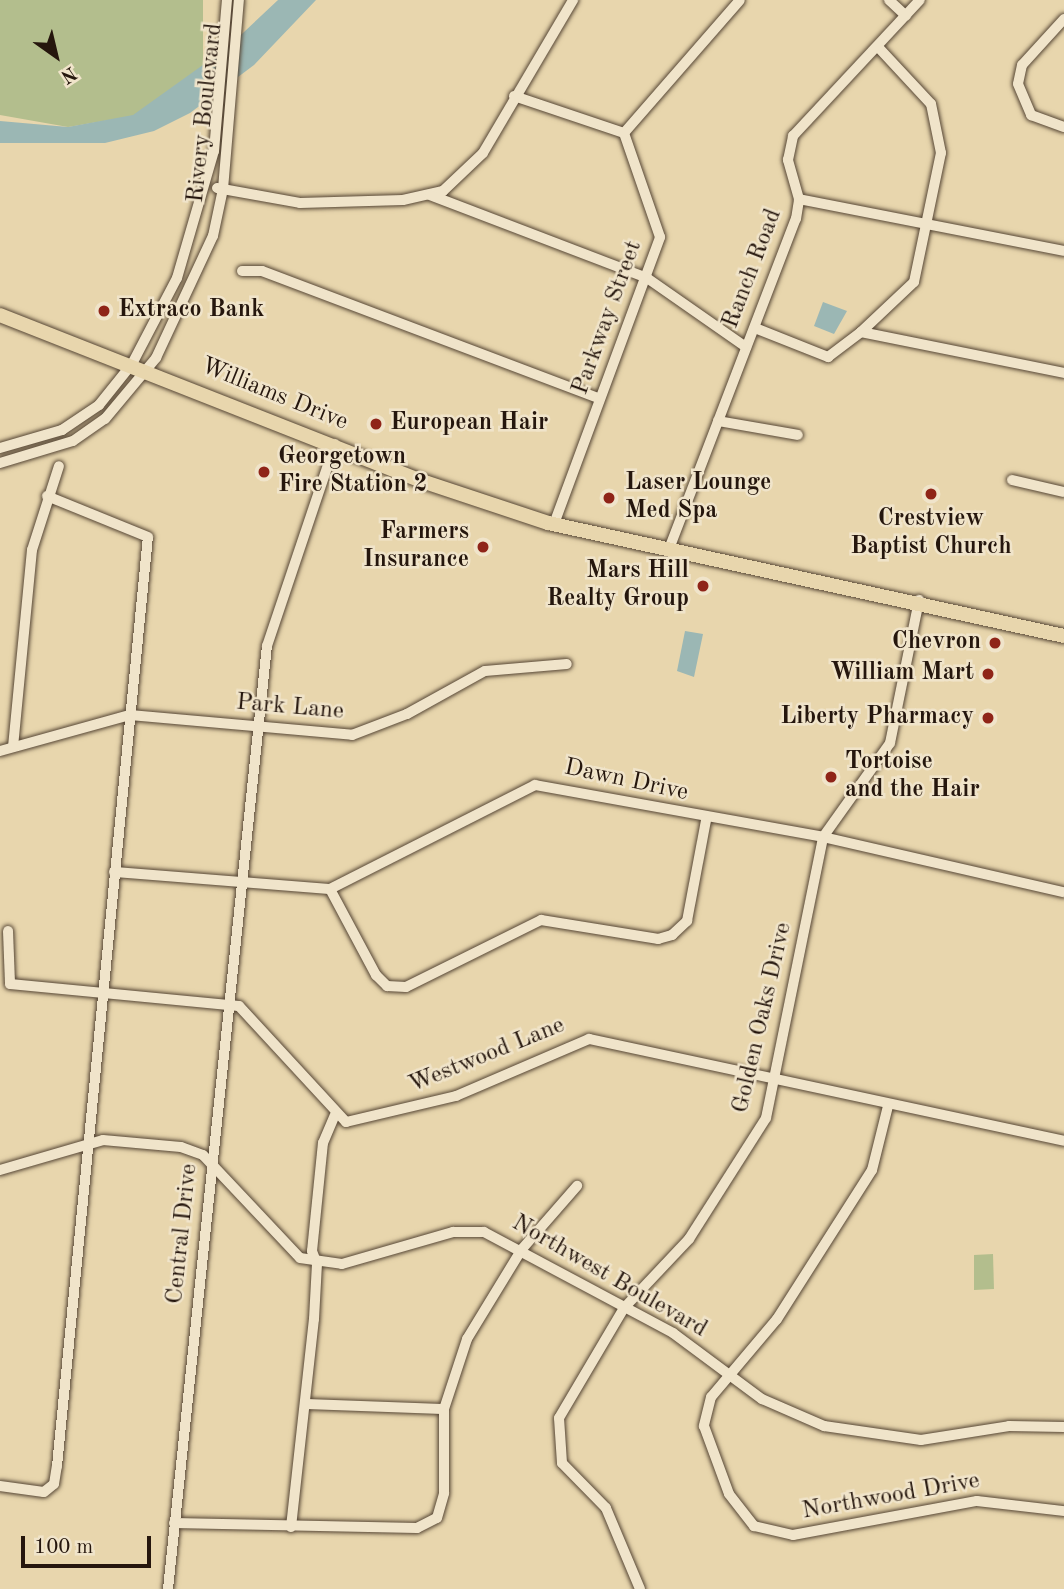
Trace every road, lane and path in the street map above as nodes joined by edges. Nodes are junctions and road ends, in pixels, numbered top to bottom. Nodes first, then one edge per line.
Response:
1 (227, 0) edge
2 (239, 0) edge
3 (573, 0) edge
4 (740, 0) edge
5 (889, 0) edge
6 (920, 0) edge
7 (906, 16) junction
8 (1064, 19) edge
9 (878, 47) junction
10 (514, 96) junction
11 (1064, 127) edge
12 (624, 133) junction
13 (207, 187) junction
14 (223, 189) junction
15 (430, 195) junction
16 (799, 199) junction
17 (928, 224) junction
18 (1064, 251) edge
19 (242, 271) dead end
20 (647, 278) junction
21 (0, 315) edge
22 (755, 327) junction
23 (861, 332) junction
24 (746, 346) junction
25 (132, 364) junction
26 (150, 370) junction
27 (1064, 373) edge
28 (600, 399) junction
29 (718, 421) junction
30 (798, 435) dead end
31 (335, 444) junction
32 (0, 448) edge
33 (0, 463) edge
34 (59, 466) dead end
35 (1012, 480) dead end
36 (1064, 492) edge
37 (47, 496) junction
38 (554, 524) junction
39 (669, 549) junction
40 (919, 600) junction
41 (1064, 636) edge
42 (567, 664) dead end
43 (130, 715) junction
44 (256, 727) junction
45 (13, 747) junction
46 (0, 751) edge
47 (706, 820) junction
48 (822, 837) junction
49 (114, 872) junction
50 (240, 884) junction
51 (330, 889) junction
52 (1064, 892) edge
53 (8, 931) dead end
54 (104, 993) junction
55 (228, 1004) junction
56 (774, 1083) junction
57 (888, 1106) junction
58 (335, 1115) junction
59 (1064, 1141) edge
60 (86, 1143) junction
61 (212, 1164) junction
62 (0, 1170) edge
63 (577, 1186) dead end
64 (522, 1249) junction
65 (317, 1264) junction
66 (624, 1308) junction
67 (728, 1376) junction
68 (305, 1404) junction
69 (444, 1409) junction
70 (1064, 1427) edge
71 (0, 1486) edge
72 (1064, 1511) edge
73 (174, 1523) junction
74 (291, 1527) junction
75 (168, 1589) edge
76 (640, 1589) edge

1 - 13 street, Rivery Boulevard
2 - 14 street, Rivery Boulevard
3 - 10 street
4 - 12 street
5 - 7 street
6 - 7 street, Ranch Road
7 - 9 street, Ranch Road
8 - 11 street
9 - 16 street, Ranch Road
9 - 17 street
10 - 12 street
10 - 15 street
12 - 20 street, Parkway Street
13 - 14 street
13 - 25 street, Rivery Boulevard
14 - 15 street
14 - 26 street, Rivery Boulevard
15 - 20 street
16 - 17 street
16 - 22 street, Ranch Road
17 - 18 street
17 - 23 street
19 - 28 street
20 - 24 street
20 - 28 street, Parkway Street
21 - 25 main road, Williams Drive
22 - 23 street
22 - 24 street, Ranch Road
23 - 27 street
24 - 29 street, Ranch Road
25 - 26 main road, Williams Drive
25 - 32 street, Rivery Boulevard
26 - 31 main road, Williams Drive
26 - 33 street, Rivery Boulevard
28 - 38 street, Parkway Street
29 - 30 street
29 - 39 street, Ranch Road
31 - 38 main road, Williams Drive
31 - 44 street, Central Drive
34 - 37 street
35 - 36 street
37 - 43 street
37 - 45 street
38 - 39 main road, Williams Drive
39 - 40 main road, Williams Drive
40 - 41 main road, Williams Drive
40 - 48 street, Golden Oaks Drive
42 - 44 street, Park Lane
43 - 44 street, Park Lane
43 - 45 street, Park Lane
43 - 49 street
44 - 50 street, Central Drive
45 - 46 street, Park Lane
47 - 48 street, Dawn Drive
47 - 51 street, Dawn Drive
47 - 51 street
48 - 52 street, Dawn Drive
48 - 56 street, Golden Oaks Drive
49 - 50 street
49 - 54 street
50 - 51 street
50 - 55 street, Central Drive
53 - 54 street
54 - 55 street
54 - 60 street
55 - 58 street
55 - 61 street, Central Drive
56 - 57 street, Westwood Lane
56 - 58 street, Westwood Lane
56 - 66 street, Golden Oaks Drive
57 - 59 street, Westwood Lane
57 - 67 street, Northwood Drive
58 - 65 street
60 - 61 street, Northwest Boulevard
60 - 62 street, Northwest Boulevard
60 - 71 street
61 - 65 street, Northwest Boulevard
61 - 73 street, Central Drive
63 - 64 street
64 - 65 street, Northwest Boulevard
64 - 66 street, Northwest Boulevard
64 - 69 street
65 - 68 street
66 - 67 street, Northwest Boulevard
66 - 76 street, Golden Oaks Drive
67 - 70 street, Northwest Boulevard
67 - 72 street, Northwood Drive
68 - 69 street
68 - 74 street
69 - 74 street
73 - 74 street
73 - 75 street, Central Drive

